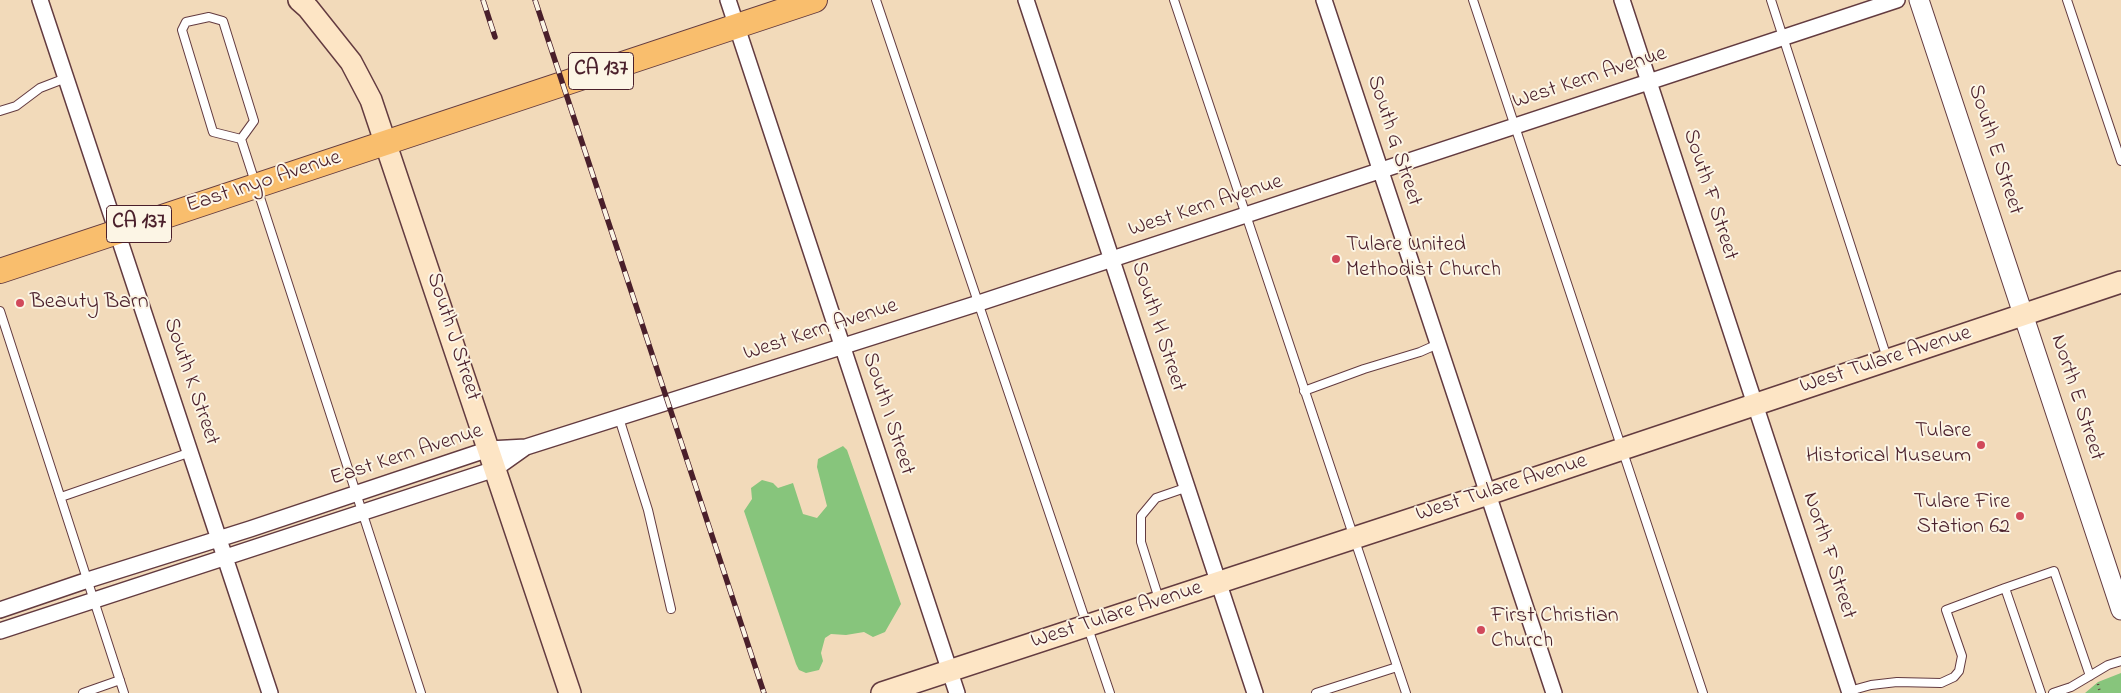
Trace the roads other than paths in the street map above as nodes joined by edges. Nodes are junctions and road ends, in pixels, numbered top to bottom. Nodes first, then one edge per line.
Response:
1 (40, 0) edge
2 (299, 0) edge
3 (728, 0) edge
4 (815, 0) edge
5 (876, 0) edge
6 (1026, 0) edge
7 (1174, 0) edge
8 (1324, 0) edge
9 (1473, 0) edge
10 (1622, 0) edge
11 (1771, 0) edge
12 (1897, 0) edge
13 (1919, 0) edge
14 (2067, 0) edge
15 (737, 26) junction
16 (1783, 38) junction
17 (66, 78) junction
18 (1649, 82) junction
19 (0, 111) edge
20 (1516, 126) junction
21 (241, 139) junction
22 (387, 143) junction
23 (2121, 161) edge
24 (1381, 172) junction
25 (255, 186) junction
26 (1245, 216) junction
27 (116, 232) junction
28 (1112, 260) junction
29 (0, 271) edge
30 (2121, 282) edge
31 (979, 303) junction
32 (0, 311) edge
33 (2023, 315) junction
34 (1438, 344) junction
35 (842, 347) junction
36 (1888, 360) junction
37 (1304, 391) junction
38 (1756, 404) junction
39 (619, 418) junction
40 (526, 447) joint
41 (1623, 448) junction
42 (191, 452) junction
43 (492, 459) junction
44 (1188, 487) junction
45 (357, 494) junction
46 (1488, 494) junction
47 (61, 497) junction
48 (363, 512) junction
49 (1354, 538) junction
50 (220, 539) junction
51 (226, 557) junction
52 (88, 580) junction
53 (1219, 583) junction
54 (2005, 588) junction
55 (94, 599) junction
56 (1160, 602) junction
57 (671, 609) dead end
58 (0, 610) edge
59 (2121, 610) edge
60 (1088, 625) junction
61 (0, 631) edge
62 (2121, 660) edge
63 (1398, 666) junction
64 (949, 670) junction
65 (2090, 676) junction
66 (120, 680) junction
67 (1850, 692) edge
68 (83, 693) edge
69 (124, 693) edge
70 (270, 693) edge
71 (421, 693) edge
72 (570, 693) edge
73 (882, 693) edge
74 (957, 693) edge
75 (1110, 693) edge
76 (1255, 693) edge
77 (1316, 693) edge
78 (1406, 693) edge
79 (1554, 693) edge
80 (1702, 693) edge
81 (2041, 693) edge
82 (2053, 693) edge

1 - 17 street, South K Street
2 - 22 main road, South J Street
3 - 15 street, South I Street
4 - 15 main road, CA 137
5 - 31 lane
6 - 28 street, South H Street
7 - 26 lane
8 - 24 street, South G Street
9 - 20 lane
10 - 18 street, South F Street
11 - 16 lane
12 - 16 street, West Kern Avenue
13 - 33 street, South E Street
14 - 23 lane
15 - 22 main road, CA 137
15 - 35 street, South I Street
16 - 18 street, West Kern Avenue
16 - 36 lane
17 - 19 lane
17 - 27 street, South K Street
18 - 20 street, West Kern Avenue
18 - 38 street, South F Street
20 - 24 street, West Kern Avenue
20 - 41 lane
21 - 21 lane
21 - 25 lane
22 - 25 main road, East Inyo Avenue / CA 137
22 - 43 main road, South J Street
24 - 26 street, West Kern Avenue
24 - 34 street, South G Street
25 - 27 main road, East Inyo Avenue / CA 137
25 - 45 lane
26 - 28 street, West Kern Avenue
26 - 37 lane
27 - 29 main road, East Inyo Avenue / CA 137
27 - 42 street, South K Street
28 - 31 street, West Kern Avenue
28 - 44 street, South H Street
30 - 33 main road, West Tulare Avenue
31 - 35 street, West Kern Avenue
31 - 60 lane
32 - 47 lane
33 - 36 main road, West Tulare Avenue
33 - 59 street, North E Street
34 - 37 lane
34 - 46 street, South G Street
35 - 39 street, West Kern Avenue
35 - 64 street, South I Street
36 - 38 main road, West Tulare Avenue
37 - 49 lane
38 - 41 main road, West Tulare Avenue
38 - 67 street, North F Street
39 - 40 street, West Kern Avenue
39 - 57 lane
40 - 43 street, East Kern Avenue
41 - 46 main road, West Tulare Avenue
41 - 80 lane
42 - 47 lane
42 - 50 street, South K Street
43 - 45 street, East Kern Avenue
43 - 48 street, East Kern Avenue
43 - 72 main road, South J Street
44 - 53 street, South H Street
44 - 56 lane
45 - 48 lane
45 - 50 street, East Kern Avenue
46 - 49 main road, West Tulare Avenue
46 - 79 street, South G Street
47 - 52 lane
48 - 51 street, East Kern Avenue
48 - 71 lane
49 - 53 main road, West Tulare Avenue
49 - 63 lane
50 - 51 street, South K Street
50 - 52 street, East Kern Avenue
51 - 55 street, East Kern Avenue
51 - 70 street, South K Street
52 - 55 lane
52 - 58 street, East Kern Avenue
53 - 56 main road, West Tulare Avenue
53 - 76 street, South H Street
54 - 65 lane
54 - 67 lane
54 - 81 lane
55 - 61 street, East Kern Avenue
55 - 66 lane
56 - 60 main road, West Tulare Avenue
60 - 64 main road, West Tulare Avenue
60 - 75 lane
62 - 65 lane
63 - 77 lane
63 - 78 lane
64 - 73 main road, West Tulare Avenue
64 - 74 street, South I Street
65 - 82 lane
66 - 68 lane
66 - 69 lane

